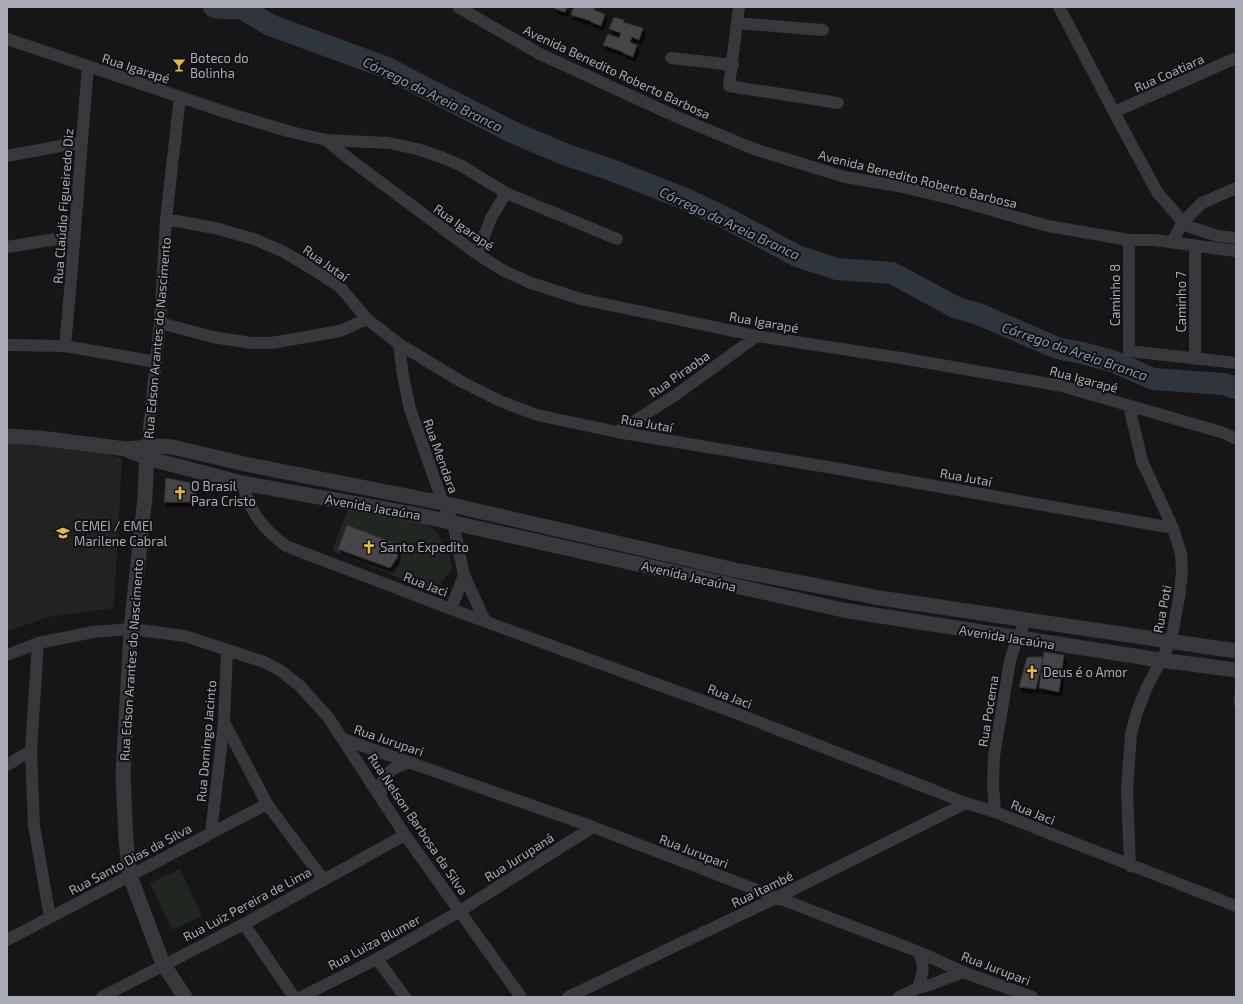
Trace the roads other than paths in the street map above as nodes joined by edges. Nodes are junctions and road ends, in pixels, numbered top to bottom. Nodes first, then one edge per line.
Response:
1 (458, 7) edge
2 (739, 7) edge
3 (1058, 7) edge
4 (737, 23) junction
5 (823, 30) dead end
6 (7, 39) edge
7 (671, 58) dead end
8 (1236, 58) edge
9 (733, 65) junction
10 (88, 67) junction
11 (180, 97) junction
12 (838, 103) dead end
13 (1114, 112) junction
14 (326, 140) junction
15 (81, 142) junction
16 (7, 156) edge
17 (1236, 188) edge
18 (506, 193) junction
19 (166, 219) junction
20 (1183, 222) junction
21 (75, 236) junction
22 (1236, 238) edge
23 (617, 239) dead end
24 (1129, 240) junction
25 (1172, 242) junction
26 (1195, 245) junction
27 (7, 247) edge
28 (1236, 251) edge
29 (477, 254) junction
30 (367, 318) junction
31 (160, 323) junction
32 (756, 336) junction
33 (399, 344) junction
34 (7, 345) edge
35 (65, 346) junction
36 (1195, 359) junction
37 (156, 362) junction
38 (1236, 363) edge
39 (1130, 406) junction
40 (617, 432) junction
41 (7, 436) edge
42 (1236, 439) edge
43 (147, 453) junction
44 (242, 483) junction
45 (443, 502) junction
46 (453, 523) junction
47 (1173, 528) junction
48 (464, 575) junction
49 (451, 609) junction
50 (1027, 619) junction
51 (485, 621) junction
52 (131, 629) junction
53 (1017, 639) junction
54 (1171, 641) junction
55 (38, 643) junction
56 (227, 651) junction
57 (1236, 651) edge
58 (7, 656) edge
59 (1160, 660) junction
60 (1236, 670) edge
61 (224, 722) junction
62 (343, 738) junction
63 (31, 751) junction
64 (409, 762) junction
65 (7, 765) edge
66 (381, 797) junction
67 (966, 803) junction
68 (267, 804) junction
69 (995, 812) junction
70 (593, 827) junction
71 (211, 833) junction
72 (405, 835) junction
73 (1130, 866) junction
74 (130, 876) junction
75 (323, 879) junction
76 (776, 898) junction
77 (1236, 906) edge
78 (460, 911) junction
79 (50, 917) junction
80 (244, 924) junction
81 (7, 940) edge
82 (919, 952) junction
83 (377, 959) junction
84 (163, 964) junction
85 (963, 972) junction
86 (918, 988) junction
87 (102, 997) edge
88 (185, 997) edge
89 (294, 997) edge
90 (301, 997) edge
91 (405, 997) edge
92 (521, 997) edge
93 (568, 997) edge
94 (899, 997) edge
95 (1032, 997) edge

1 - 24 street, Avenida Benedito Roberto Barbosa
2 - 4 street
3 - 13 street
4 - 5 street
4 - 9 street
6 - 10 street, Rua Igarapé
7 - 9 street
8 - 13 street, Rua Coatiara
9 - 12 street
10 - 11 street, Rua Igarapé
10 - 15 street, Rua Claúdio Figueiredo Diz
11 - 14 street, Rua Igarapé
11 - 19 street, Rua Edson Arantes do Nascimento
13 - 20 street
14 - 18 street, Rua Igarapé
14 - 29 street, Rua Igarapé
15 - 16 street
15 - 21 street, Rua Claúdio Figueiredo Diz
17 - 20 street
18 - 23 street, Rua Igarapé
18 - 29 street
19 - 30 street, Rua Jutaí
19 - 31 street, Rua Edson Arantes do Nascimento
20 - 22 street
20 - 25 street
21 - 27 street
21 - 35 street, Rua Claúdio Figueiredo Diz
24 - 25 street, Avenida Benedito Roberto Barbosa
24 - 36 street, Caminho 8
25 - 26 street, Avenida Benedito Roberto Barbosa
26 - 28 street, Avenida Benedito Roberto Barbosa
26 - 36 street, Caminho 7
29 - 32 street, Rua Igarapé
30 - 31 street
30 - 33 street, Rua Jutaí
31 - 37 street, Rua Edson Arantes do Nascimento
32 - 39 street, Rua Igarapé
32 - 40 street, Rua Piraoba
33 - 40 street, Rua Jutaí
33 - 45 street, Rua Mendara
34 - 35 street
35 - 37 street
36 - 38 street
37 - 43 street, Rua Edson Arantes do Nascimento
39 - 42 street, Rua Igarapé
39 - 47 street, Rua Poti
40 - 47 street, Rua Jutaí
41 - 43 street
43 - 44 street, Avenida Jacaúna
43 - 45 street, Avenida Jacaúna
43 - 52 street, Rua Edson Arantes do Nascimento
44 - 46 street, Avenida Jacaúna
44 - 49 street, Rua Jaci
45 - 46 street, Rua Mendara
45 - 50 street, Avenida Jacaúna
46 - 48 street, Rua Mendara
46 - 53 street, Avenida Jacaúna
47 - 54 street, Rua Poti
48 - 49 street
48 - 51 street, Rua Mendara
49 - 51 street, Rua Jaci
50 - 53 street, Rua Pocema
50 - 54 street, Avenida Jacaúna
51 - 67 street, Rua Jaci
52 - 55 street, Rua Nelson Barbosa da Silva
52 - 56 street, Rua Nelson Barbosa da Silva
52 - 74 street, Rua Edson Arantes do Nascimento
53 - 59 street, Avenida Jacaúna
53 - 69 street, Rua Pocema
54 - 57 street, Avenida Jacaúna
54 - 59 street, Rua Poti
55 - 58 street, Rua Nelson Barbosa da Silva
55 - 63 street
56 - 61 street, Rua Domingo Jacinto
56 - 62 street, Rua Nelson Barbosa da Silva
59 - 60 street, Avenida Jacaúna
59 - 73 street, Rua Poti
61 - 68 street
61 - 71 street, Rua Domingo Jacinto
62 - 64 street, Rua Jurupari
62 - 66 street, Rua Nelson Barbosa da Silva
63 - 65 street
63 - 79 street
64 - 66 street
64 - 70 street, Rua Jurupari
66 - 72 street, Rua Nelson Barbosa da Silva
67 - 69 street, Rua Jaci
67 - 76 street, Rua Itambé
68 - 71 street, Rua Santo Dias da Silva
68 - 75 street
69 - 73 street, Rua Jaci
70 - 76 street, Rua Jurupari
70 - 78 street, Rua Jurupaná
71 - 74 street, Rua Santo Dias da Silva
72 - 75 street, Rua Luiz Pereira de Lima
72 - 78 street, Rua Nelson Barbosa da Silva
73 - 77 street, Rua Jaci
74 - 79 street, Rua Santo Dias da Silva
74 - 84 street, Rua Edson Arantes do Nascimento
75 - 80 street, Rua Luiz Pereira de Lima
76 - 82 street, Rua Jurupari
76 - 93 street, Rua Itambé
78 - 83 street, Rua Luiza Blumer
78 - 92 street, Rua Nelson Barbosa da Silva
79 - 81 street, Rua Santo Dias da Silva
80 - 84 street, Rua Luiz Pereira de Lima
80 - 89 street
82 - 85 street, Rua Jurupari
82 - 86 street
83 - 90 street, Rua Luiza Blumer
83 - 91 street
84 - 87 street, Rua Luiz Pereira de Lima
84 - 88 street, Rua Edson Arantes do Nascimento
85 - 86 street
85 - 95 street, Rua Jurupari
86 - 94 street

